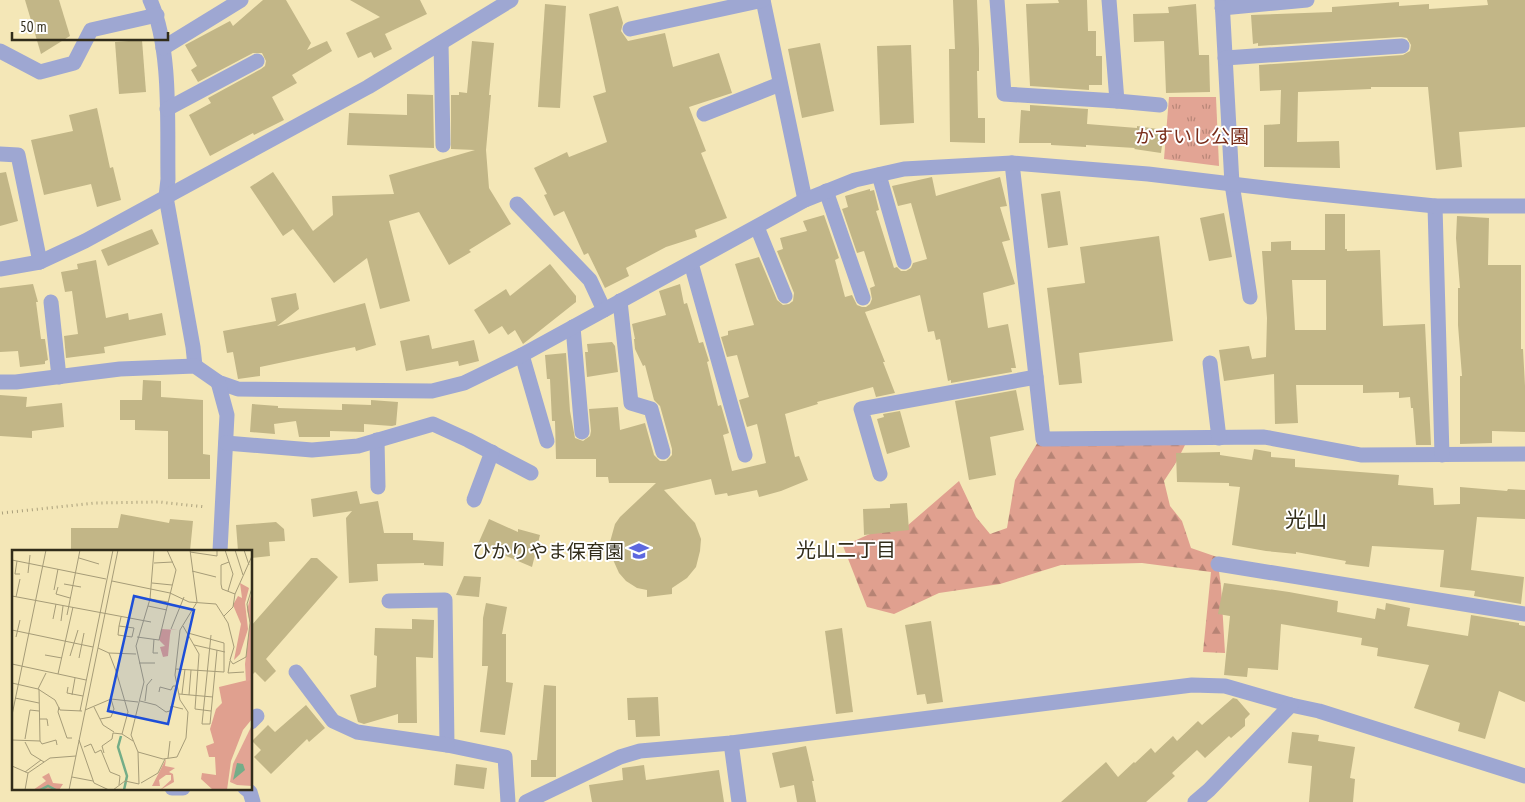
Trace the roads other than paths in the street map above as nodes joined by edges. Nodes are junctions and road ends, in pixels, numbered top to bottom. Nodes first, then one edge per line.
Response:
1 (150, 0) edge
2 (241, 0) edge
3 (511, 0) edge
4 (763, 0) edge
5 (997, 0) edge
6 (1109, 0) edge
7 (1307, 0) edge
8 (1222, 4) edge
9 (158, 15) junction
10 (630, 29) dead end
11 (441, 43) junction
12 (1402, 46) dead end
13 (163, 48) junction
14 (0, 51) edge
15 (1225, 58) junction
16 (257, 61) dead end
17 (780, 84) junction
18 (1118, 101) junction
19 (1160, 105) dead end
20 (167, 109) junction
21 (704, 114) dead end
22 (442, 145) dead end
23 (0, 154) edge
24 (1012, 163) junction
25 (879, 174) junction
26 (1232, 184) junction
27 (826, 192) junction
28 (166, 197) junction
29 (805, 200) junction
30 (518, 204) dead end
31 (1435, 206) junction
32 (1525, 206) edge
33 (757, 227) junction
34 (40, 262) junction
35 (904, 262) dead end
36 (691, 263) junction
37 (0, 269) edge
38 (785, 296) dead end
39 (1250, 296) dead end
40 (863, 298) dead end
41 (620, 301) junction
42 (51, 302) dead end
43 (604, 310) junction
44 (573, 327) junction
45 (522, 355) junction
46 (1210, 363) dead end
47 (195, 366) junction
48 (59, 377) junction
49 (1036, 377) junction
50 (0, 382) edge
51 (218, 382) junction
52 (582, 432) dead end
53 (1219, 438) junction
54 (377, 440) junction
55 (547, 441) dead end
56 (226, 442) junction
57 (492, 452) junction
58 (663, 452) dead end
59 (1525, 454) edge
60 (745, 455) dead end
61 (1442, 455) junction
62 (531, 472) dead end
63 (880, 474) dead end
64 (378, 488) dead end
65 (474, 500) dead end
66 (220, 550) edge
67 (1218, 564) dead end
68 (389, 601) dead end
69 (1525, 614) edge
70 (296, 672) dead end
71 (1291, 705) junction
72 (731, 743) junction
73 (447, 745) junction
74 (1525, 776) edge
75 (248, 790) edge
76 (1209, 790) junction
77 (253, 802) edge
78 (508, 802) edge
79 (526, 802) edge
80 (739, 802) edge
81 (1194, 802) edge
82 (1218, 802) edge

1 - 9 street
2 - 13 street
3 - 11 street
4 - 10 street
4 - 17 street
5 - 18 street
6 - 18 street
7 - 8 street
8 - 15 street
9 - 13 street
9 - 14 street
11 - 22 street
11 - 28 street
12 - 15 street
13 - 20 street
15 - 26 street
16 - 20 street
17 - 21 street
17 - 29 street
18 - 19 street
20 - 28 street
23 - 34 street
24 - 25 street
24 - 26 street
24 - 49 street
25 - 27 street
25 - 35 street
26 - 31 street
26 - 39 street
27 - 29 street
27 - 40 street
28 - 34 street
28 - 47 street
29 - 33 street
30 - 43 street
31 - 32 street
31 - 61 street
33 - 36 street
33 - 38 street
34 - 37 street
36 - 41 street
36 - 60 street
41 - 43 street
41 - 58 street
42 - 48 street
43 - 44 street
44 - 45 street
44 - 52 street
45 - 51 street
45 - 55 street
46 - 53 street
47 - 48 street
47 - 51 street
48 - 50 street
49 - 53 street
49 - 63 street
51 - 56 street
53 - 61 street
54 - 56 street
54 - 57 street
54 - 64 street
56 - 66 street
57 - 62 street
57 - 65 street
59 - 61 street
67 - 69 street
68 - 73 street
70 - 73 street
71 - 72 street
71 - 74 street
71 - 76 street
72 - 79 street
72 - 80 street
73 - 78 street
75 - 77 street
76 - 81 street
76 - 82 street

